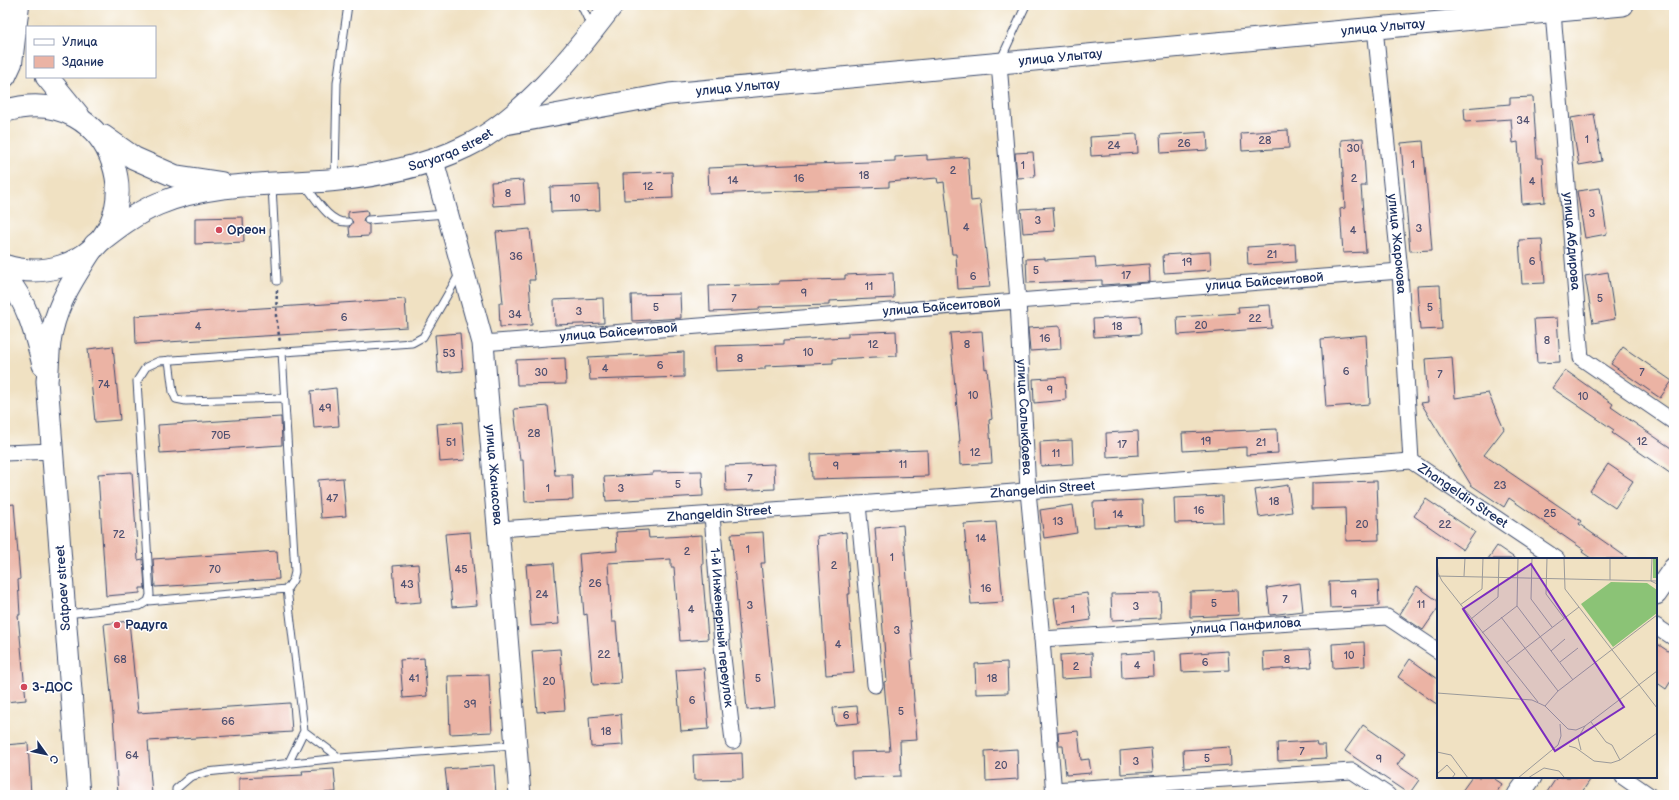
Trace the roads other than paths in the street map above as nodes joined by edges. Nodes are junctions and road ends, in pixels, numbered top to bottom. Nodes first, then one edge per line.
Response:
1 (18, 5) edge
2 (25, 5) edge
3 (348, 5) edge
4 (581, 5) edge
5 (612, 5) edge
6 (1026, 5) edge
7 (1623, 5) edge
8 (1554, 8) edge
9 (29, 26) edge
10 (1374, 28) junction
11 (593, 30) junction
12 (999, 63) junction
13 (5, 76) edge
14 (48, 78) edge
15 (5, 111) edge
16 (500, 125) junction
17 (92, 129) junction
18 (433, 161) junction
19 (335, 180) junction
20 (302, 182) junction
21 (272, 183) junction
22 (234, 186) junction
23 (448, 214) junction
24 (368, 220) dead end
25 (348, 222) dead end
26 (95, 245) junction
27 (5, 266) edge
28 (463, 267) junction
29 (1400, 271) junction
30 (5, 276) edge
31 (277, 281) road end
32 (1018, 301) junction
33 (483, 343) junction
34 (282, 352) junction
35 (169, 360) junction
36 (47, 381) junction
37 (284, 398) junction
38 (1674, 422) edge
39 (53, 451) junction
40 (5, 453) edge
41 (1411, 461) junction
42 (1028, 491) junction
43 (858, 504) junction
44 (712, 515) junction
45 (498, 530) junction
46 (1556, 558) edge
47 (1674, 568) edge
48 (287, 589) junction
49 (1657, 593) edge
50 (148, 601) junction
51 (66, 614) junction
52 (1657, 627) edge
53 (1674, 638) edge
54 (1042, 639) junction
55 (1437, 650) edge
56 (874, 685) dead end
57 (304, 732) junction
58 (733, 741) dead end
59 (516, 745) junction
60 (340, 758) junction
61 (288, 764) junction
62 (1530, 778) edge
63 (1624, 778) edge
64 (1053, 792) edge
65 (80, 795) edge
66 (176, 795) edge
67 (520, 795) edge
68 (1388, 795) edge
69 (1518, 795) edge
70 (1649, 795) edge

1 - 13 main road
2 - 9 main road
3 - 19 lane
4 - 11 lane
5 - 11 main road, Saryarqa street
6 - 12 lane
7 - 8 street, улица Улытау
8 - 10 street, улица Улытау
8 - 38 street, улица Абдирова
10 - 12 street, улица Улытау
10 - 29 street, улица Жарокова
11 - 16 main road, Saryarqa street
12 - 16 street, улица Улытау
12 - 32 street, улица Салыкбаева
14 - 17 main road
15 - 17 main road
16 - 18 main road, Saryarqa street
17 - 22 main road
17 - 26 main road
18 - 19 main road, Saryarqa street
18 - 23 street, улица Жанасова
19 - 20 main road, Saryarqa street
20 - 21 main road, Saryarqa street
20 - 25 lane
21 - 22 main road, Saryarqa street
21 - 31 lane
22 - 26 main road
23 - 24 lane
23 - 28 street, улица Жанасова
26 - 27 main road
26 - 36 street
28 - 33 street, улица Жанасова
28 - 34 lane
29 - 32 street, улица Байсеитовой
29 - 41 street, улица Жарокова
30 - 36 street
32 - 33 street, улица Байсеитовой
32 - 42 street, улица Салыкбаева
33 - 45 street, улица Жанасова
34 - 35 lane
34 - 37 lane
35 - 37 lane
35 - 50 lane
36 - 39 street, Satpaev street
37 - 48 lane
39 - 40 street
39 - 51 street, Satpaev street
41 - 42 street, Zhangeldin Street
41 - 46 street, Zhangeldin Street
42 - 43 street, Zhangeldin Street
42 - 54 street, улица Салыкбаева
43 - 44 street, Zhangeldin Street
43 - 56 street
44 - 45 street, Zhangeldin Street
44 - 58 street, 1-й Инженерный переулок
45 - 59 street, улица Жанасова
47 - 49 street
48 - 50 lane
48 - 57 lane
50 - 51 lane
51 - 65 street, Satpaev street
52 - 53 street
54 - 55 street, улица Панфилова
54 - 64 street, улица Салыкбаева
57 - 60 lane
57 - 61 lane
59 - 60 lane
59 - 67 street, улица Жанасова
60 - 61 lane
61 - 66 lane
62 - 69 street
63 - 70 street
64 - 68 street

